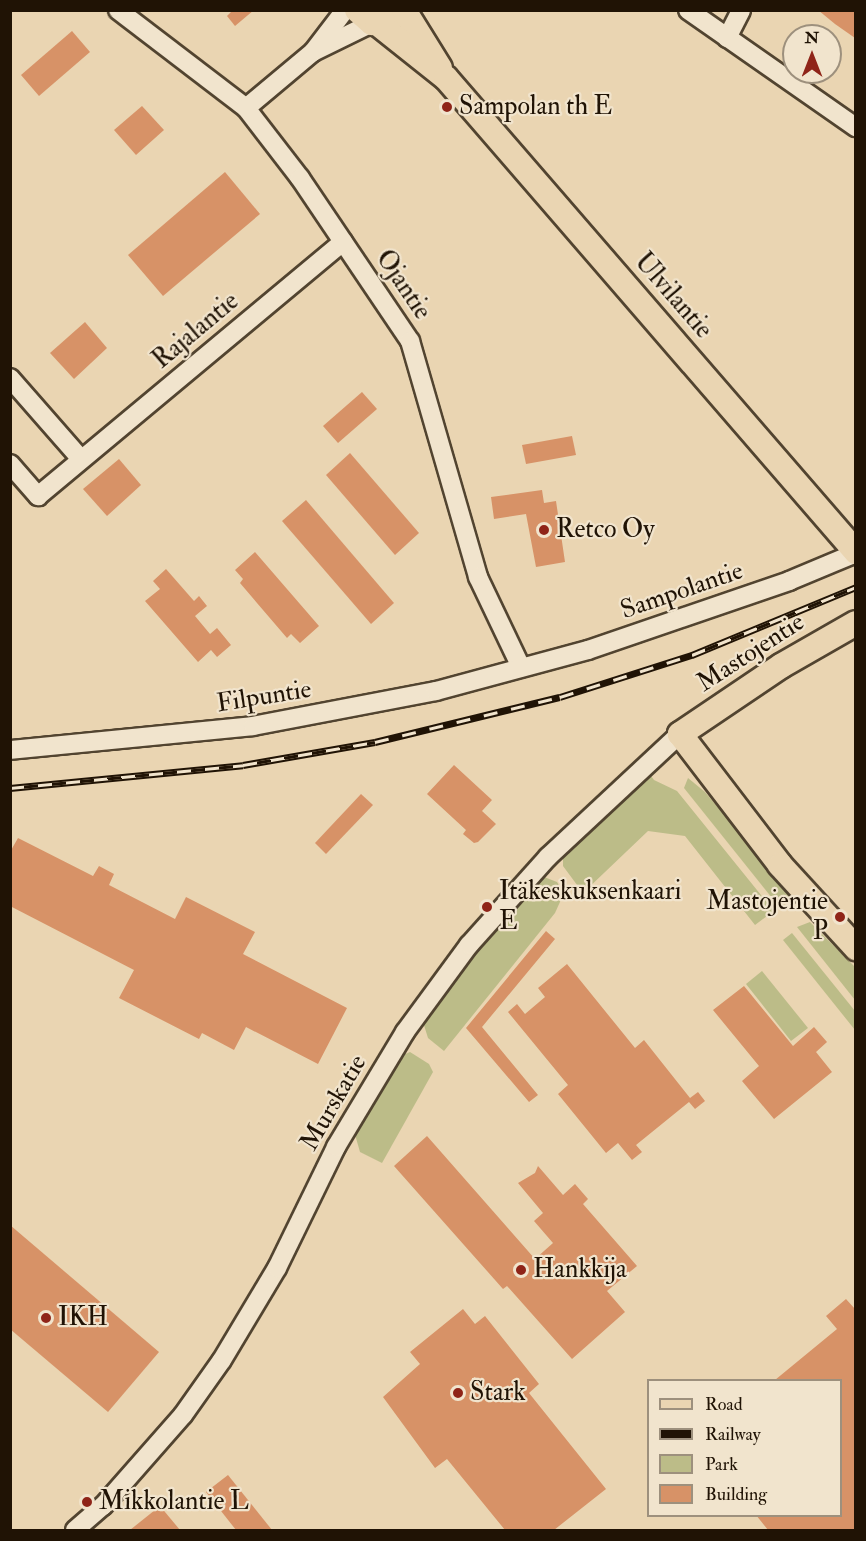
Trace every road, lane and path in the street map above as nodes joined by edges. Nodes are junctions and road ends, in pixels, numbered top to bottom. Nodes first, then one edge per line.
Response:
1 (118, 10) edge
2 (345, 10) edge
3 (402, 10) edge
4 (688, 10) edge
5 (741, 10) edge
6 (369, 19) edge
7 (727, 38) junction
8 (313, 52) junction
9 (446, 78) junction
10 (246, 108) junction
11 (855, 127) edge
12 (343, 242) junction
13 (10, 378) edge
14 (81, 459) junction
15 (10, 464) edge
16 (855, 552) edge
17 (855, 623) edge
18 (520, 667) junction
19 (680, 734) junction
20 (10, 750) edge
21 (855, 948) edge
22 (75, 1530) edge

1 - 10 street, Ojantie
2 - 8 street
3 - 6 main road
3 - 9 main road, Ulvilantie
4 - 7 street
5 - 7 street
6 - 8 street
6 - 9 main road, Ulvilantie
7 - 11 street
8 - 10 street
9 - 16 main road, Ulvilantie
10 - 12 street, Ojantie
12 - 14 street, Rajalantie
12 - 18 street, Ojantie
13 - 14 street
14 - 15 street, Rajalantie
16 - 18 street, Sampolantie
17 - 19 main road, Mastojentie
18 - 20 street, Filpuntie
19 - 21 main road
19 - 22 street, Murskatie

